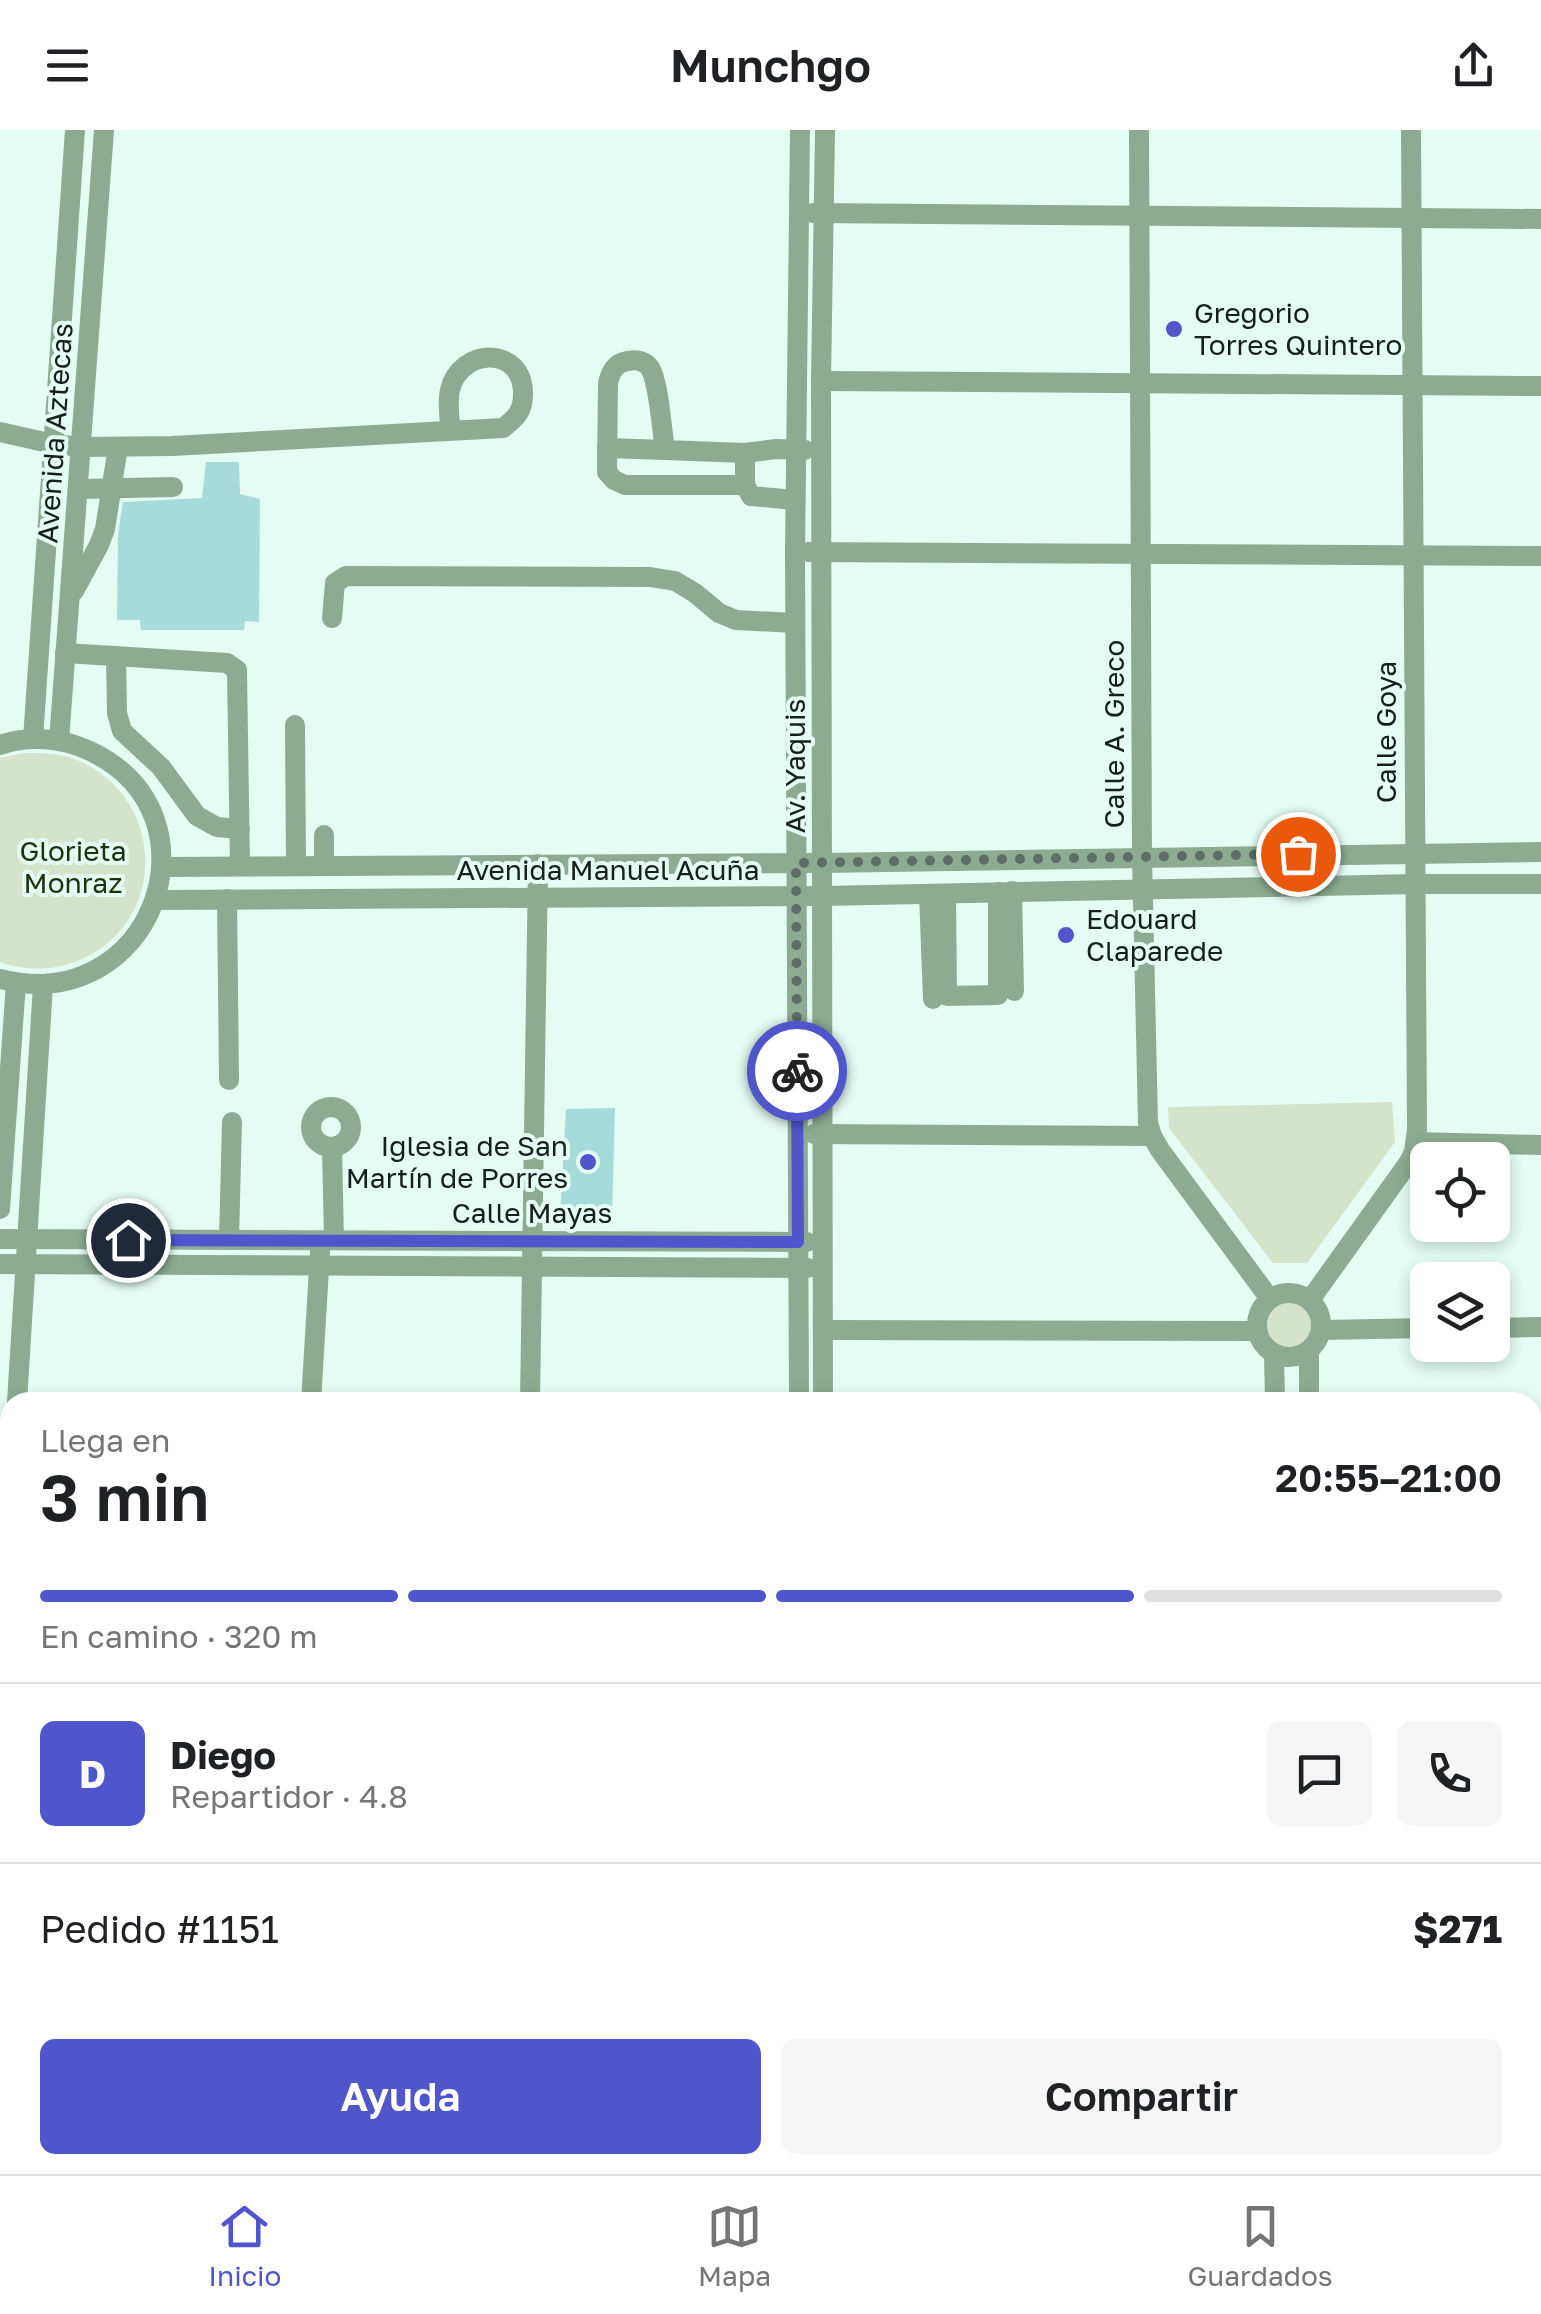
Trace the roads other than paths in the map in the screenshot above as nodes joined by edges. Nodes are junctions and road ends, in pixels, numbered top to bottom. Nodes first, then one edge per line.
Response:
1 (75, 130) edge
2 (104, 130) edge
3 (800, 130) edge
4 (825, 130) edge
5 (1139, 130) edge
6 (1411, 130) edge
7 (800, 212) junction
8 (824, 212) junction
9 (1139, 215) junction
10 (1412, 218) junction
11 (1541, 219) edge
12 (822, 381) junction
13 (1140, 382) junction
14 (1412, 384) junction
15 (1541, 386) edge
16 (450, 430) dead end
17 (0, 432) edge
18 (54, 444) junction
19 (82, 447) junction
20 (118, 447) junction
21 (607, 448) junction
22 (795, 449) junction
23 (665, 450) junction
24 (822, 451) junction
25 (745, 453) junction
26 (745, 485) junction
27 (173, 486) dead end
28 (112, 488) junction
29 (79, 489) junction
30 (795, 500) junction
31 (795, 552) junction
32 (822, 552) junction
33 (1141, 553) junction
34 (1413, 556) junction
35 (1541, 556) edge
36 (70, 598) junction
37 (332, 618) dead end
38 (796, 623) junction
39 (66, 653) junction
40 (116, 656) junction
41 (294, 725) dead end
42 (33, 739) junction
43 (59, 741) junction
44 (0, 745) edge
45 (240, 829) junction
46 (324, 836) dead end
47 (1414, 852) junction
48 (1541, 852) edge
49 (1142, 857) junction
50 (822, 862) junction
51 (796, 863) junction
52 (538, 864) junction
53 (161, 866) junction
54 (240, 866) junction
55 (296, 866) junction
56 (324, 866) junction
57 (1414, 884) junction
58 (1541, 884) edge
59 (1142, 889) junction
60 (1005, 892) junction
61 (938, 894) junction
62 (796, 896) junction
63 (823, 896) junction
64 (537, 898) junction
65 (227, 899) junction
66 (155, 900) junction
67 (6, 983) edge
68 (43, 985) junction
69 (1014, 991) dead end
70 (933, 999) dead end
71 (229, 1080) dead end
72 (232, 1122) dead end
73 (798, 1134) junction
74 (824, 1134) junction
75 (1152, 1136) junction
76 (1416, 1142) edge
77 (1510, 1144) edge
78 (1541, 1145) edge
79 (332, 1148) dead end
80 (1410, 1157) edge
81 (0, 1208) edge
82 (0, 1239) edge
83 (27, 1239) junction
84 (229, 1240) junction
85 (327, 1240) junction
86 (532, 1241) junction
87 (798, 1242) junction
88 (824, 1242) junction
89 (0, 1264) edge
90 (25, 1264) junction
91 (319, 1266) junction
92 (532, 1267) junction
93 (798, 1268) junction
94 (824, 1268) junction
95 (1270, 1299) junction
96 (1310, 1300) junction
97 (1541, 1327) edge
98 (1410, 1328) edge
99 (1510, 1328) edge
100 (823, 1330) junction
101 (1322, 1330) junction
102 (1257, 1331) junction
103 (1308, 1351) junction
104 (1274, 1354) junction
105 (18, 1392) edge
106 (312, 1392) edge
107 (530, 1392) edge
108 (799, 1392) edge
109 (823, 1392) edge
110 (1275, 1392) edge
111 (1310, 1392) edge

1 - 18 street, Avenida Aztecas
2 - 19 street, Avenida Aztecas
3 - 7 street, Av. Yaquis
4 - 8 street, Av. Yaquis
5 - 9 street, Calle A. Greco
6 - 10 street, Calle Goya
7 - 8 street
7 - 22 street, Av. Yaquis
8 - 9 street
8 - 12 street, Av. Yaquis
9 - 10 street
9 - 13 street, Calle A. Greco
10 - 11 street
10 - 14 street, Calle Goya
12 - 13 street
12 - 24 street, Av. Yaquis
13 - 14 street
13 - 33 street, Calle A. Greco
14 - 15 street
14 - 34 street, Calle Goya
16 - 20 street
17 - 18 street
18 - 19 street
18 - 42 street, Avenida Aztecas
19 - 20 street
19 - 29 street, Avenida Aztecas
20 - 28 street
21 - 23 street
21 - 23 street
21 - 26 street
22 - 24 street
22 - 25 street
22 - 30 street, Av. Yaquis
23 - 25 street
24 - 32 street, Av. Yaquis
25 - 26 street
26 - 30 street
27 - 28 street
28 - 29 street
28 - 36 street
29 - 36 street, Avenida Aztecas
30 - 31 street, Av. Yaquis
31 - 32 street
31 - 38 street, Av. Yaquis
32 - 33 street
32 - 50 street, Av. Yaquis
33 - 34 street
33 - 49 street, Calle A. Greco
34 - 35 street
34 - 47 street, Calle Goya
36 - 39 street, Avenida Aztecas
37 - 38 street
38 - 51 street, Av. Yaquis
39 - 40 street
39 - 43 street, Avenida Aztecas
40 - 45 street
40 - 45 street
41 - 55 street
42 - 43 street
42 - 44 street
43 - 53 street
45 - 54 street
46 - 56 street
47 - 48 street, Avenida Manuel Acuña
47 - 49 street, Avenida Manuel Acuña
47 - 57 street, Calle Goya
49 - 50 street, Avenida Manuel Acuña
49 - 59 street, Calle A. Greco
50 - 51 street, Avenida Manuel Acuña
50 - 63 street, Av. Yaquis
51 - 52 street, Avenida Manuel Acuña
51 - 62 street, Av. Yaquis
52 - 56 street, Avenida Manuel Acuña
52 - 64 street
53 - 54 street, Avenida Manuel Acuña
53 - 66 street
54 - 55 street, Avenida Manuel Acuña
55 - 56 street, Avenida Manuel Acuña
57 - 58 street, Avenida Manuel Acuña
57 - 59 street, Avenida Manuel Acuña
57 - 76 street, Calle Goya
59 - 60 street, Avenida Manuel Acuña
59 - 75 street, Calle A. Greco
60 - 61 street, Avenida Manuel Acuña
60 - 61 street
60 - 69 street
61 - 63 street, Avenida Manuel Acuña
61 - 70 street
62 - 63 street, Avenida Manuel Acuña
62 - 64 street, Avenida Manuel Acuña
62 - 73 street, Av. Yaquis
63 - 74 street, Av. Yaquis
64 - 65 street, Avenida Manuel Acuña
64 - 86 street
65 - 66 street, Avenida Manuel Acuña
65 - 71 street
66 - 68 street
67 - 68 street
67 - 81 street
68 - 83 street
72 - 84 street
73 - 74 street
73 - 87 street, Av. Yaquis
74 - 75 street
74 - 88 street, Av. Yaquis
75 - 95 street, Calle A. Greco
77 - 78 street
79 - 85 street
80 - 96 street, Calle Goya
82 - 83 street, Calle Mayas
83 - 84 street, Calle Mayas
83 - 90 street
84 - 85 street, Calle Mayas
85 - 86 street, Calle Mayas
85 - 91 street
86 - 87 street, Calle Mayas
86 - 92 street
87 - 88 street, Calle Mayas
87 - 93 street, Av. Yaquis
88 - 94 street, Av. Yaquis
89 - 90 street, Calle Mayas
90 - 91 street, Calle Mayas
90 - 105 street
91 - 92 street, Calle Mayas
91 - 106 street
92 - 93 street, Calle Mayas
92 - 107 street
93 - 94 street, Calle Mayas
93 - 108 street
94 - 100 street, Av. Yaquis
95 - 96 street
95 - 102 street
96 - 101 street
97 - 99 street
98 - 101 street
100 - 102 street
100 - 109 street, Av. Yaquis
101 - 103 street
102 - 104 street
103 - 104 street
103 - 111 street
104 - 110 street

